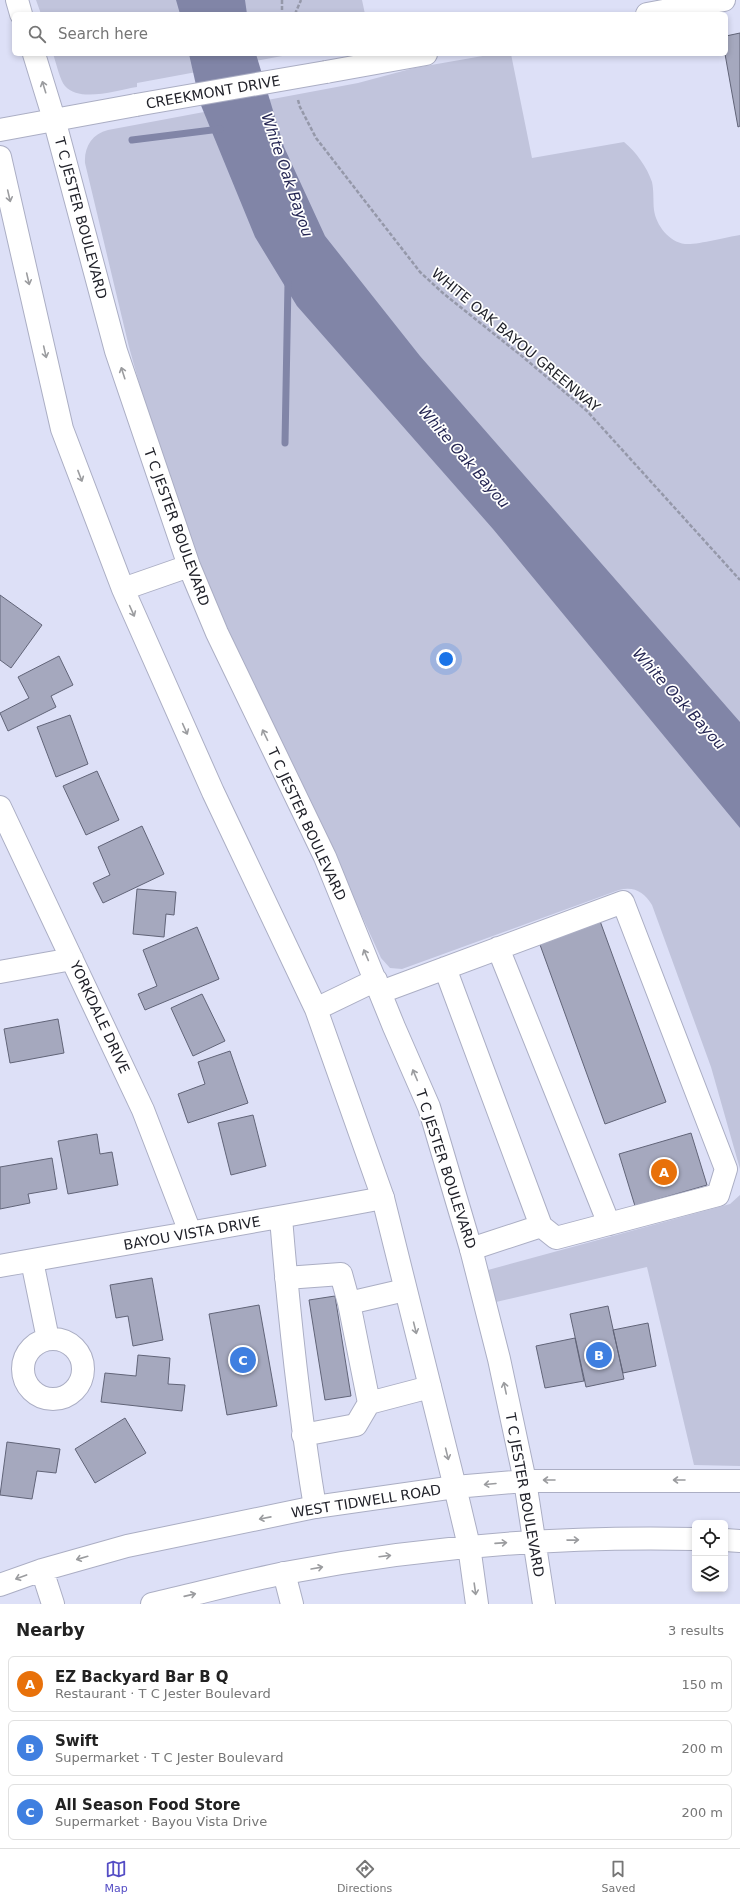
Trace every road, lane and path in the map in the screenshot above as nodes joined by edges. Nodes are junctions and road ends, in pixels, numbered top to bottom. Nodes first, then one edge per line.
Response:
1 (17, 0) edge
2 (282, 0) edge
3 (301, 0) edge
4 (724, 0) edge
5 (20, 12) edge
6 (282, 12) edge
7 (296, 12) edge
8 (658, 12) edge
9 (35, 56) edge
10 (415, 56) edge
11 (298, 100) dead end
12 (54, 119) junction
13 (0, 130) edge
14 (0, 158) edge
15 (189, 566) junction
16 (740, 580) edge
17 (123, 589) junction
18 (0, 807) edge
19 (498, 948) junction
20 (72, 959) junction
21 (445, 968) junction
22 (0, 972) edge
23 (378, 986) junction
24 (316, 1009) junction
25 (383, 1198) junction
26 (281, 1218) junction
27 (609, 1224) junction
28 (541, 1226) junction
29 (190, 1232) junction
30 (471, 1249) junction
31 (32, 1261) junction
32 (0, 1266) edge
33 (286, 1278) junction
34 (405, 1290) junction
35 (349, 1303) junction
36 (48, 1339) dead end
37 (430, 1387) junction
38 (369, 1403) junction
39 (303, 1435) junction
40 (525, 1480) junction
41 (740, 1481) edge
42 (455, 1487) junction
43 (315, 1508) junction
44 (692, 1539) edge
45 (728, 1540) edge
46 (534, 1541) junction
47 (740, 1541) edge
48 (469, 1546) junction
49 (42, 1570) junction
50 (284, 1573) junction
51 (0, 1585) edge
52 (53, 1604) edge
53 (152, 1604) edge
54 (292, 1604) edge
55 (477, 1604) edge
56 (544, 1604) edge

1 - 5 main road
2 - 6 path
3 - 7 path
4 - 8 main road
12 -> 9 main road, T C JESTER BOULEVARD
10 - 12 main road, CREEKMONT DRIVE, bridge
11 - 16 path, WHITE OAK BAYOU GREENWAY
12 - 13 main road, CREEKMONT DRIVE
15 -> 12 main road, T C JESTER BOULEVARD
14 -> 17 main road
15 - 17 main road
23 -> 15 main road, T C JESTER BOULEVARD
17 -> 24 main road
18 - 20 main road, YORKDALE DRIVE
19 - 21 main road
19 - 27 main road
19 - 27 main road
20 - 22 main road
20 - 29 main road, YORKDALE DRIVE
21 - 23 main road
21 - 28 main road
23 - 24 main road
30 -> 23 main road, T C JESTER BOULEVARD
24 - 25 main road
25 - 26 main road, BAYOU VISTA DRIVE
25 - 34 main road
26 - 29 main road, BAYOU VISTA DRIVE
26 - 33 main road
27 - 28 main road
28 - 30 main road
29 - 31 main road, BAYOU VISTA DRIVE
40 -> 30 main road, T C JESTER BOULEVARD
31 - 32 main road, BAYOU VISTA DRIVE
31 - 36 main road
33 - 35 main road
33 - 39 main road
34 - 35 main road
34 -> 37 main road
35 - 38 main road
37 - 38 main road
37 -> 42 main road
38 - 39 main road
39 - 43 main road
41 -> 40 main road, WEST TIDWELL ROAD
40 -> 42 main road, WEST TIDWELL ROAD
40 - 46 main road, T C JESTER BOULEVARD
42 - 43 main road, WEST TIDWELL ROAD
42 - 48 main road
43 -> 49 main road, WEST TIDWELL ROAD
46 -> 44 main road
45 - 47 main road
48 -> 46 main road
46 - 56 main road, T C JESTER BOULEVARD
50 -> 48 main road
48 -> 55 main road
49 -> 51 main road, WEST TIDWELL ROAD
49 - 52 main road
53 -> 50 main road
50 - 54 main road

